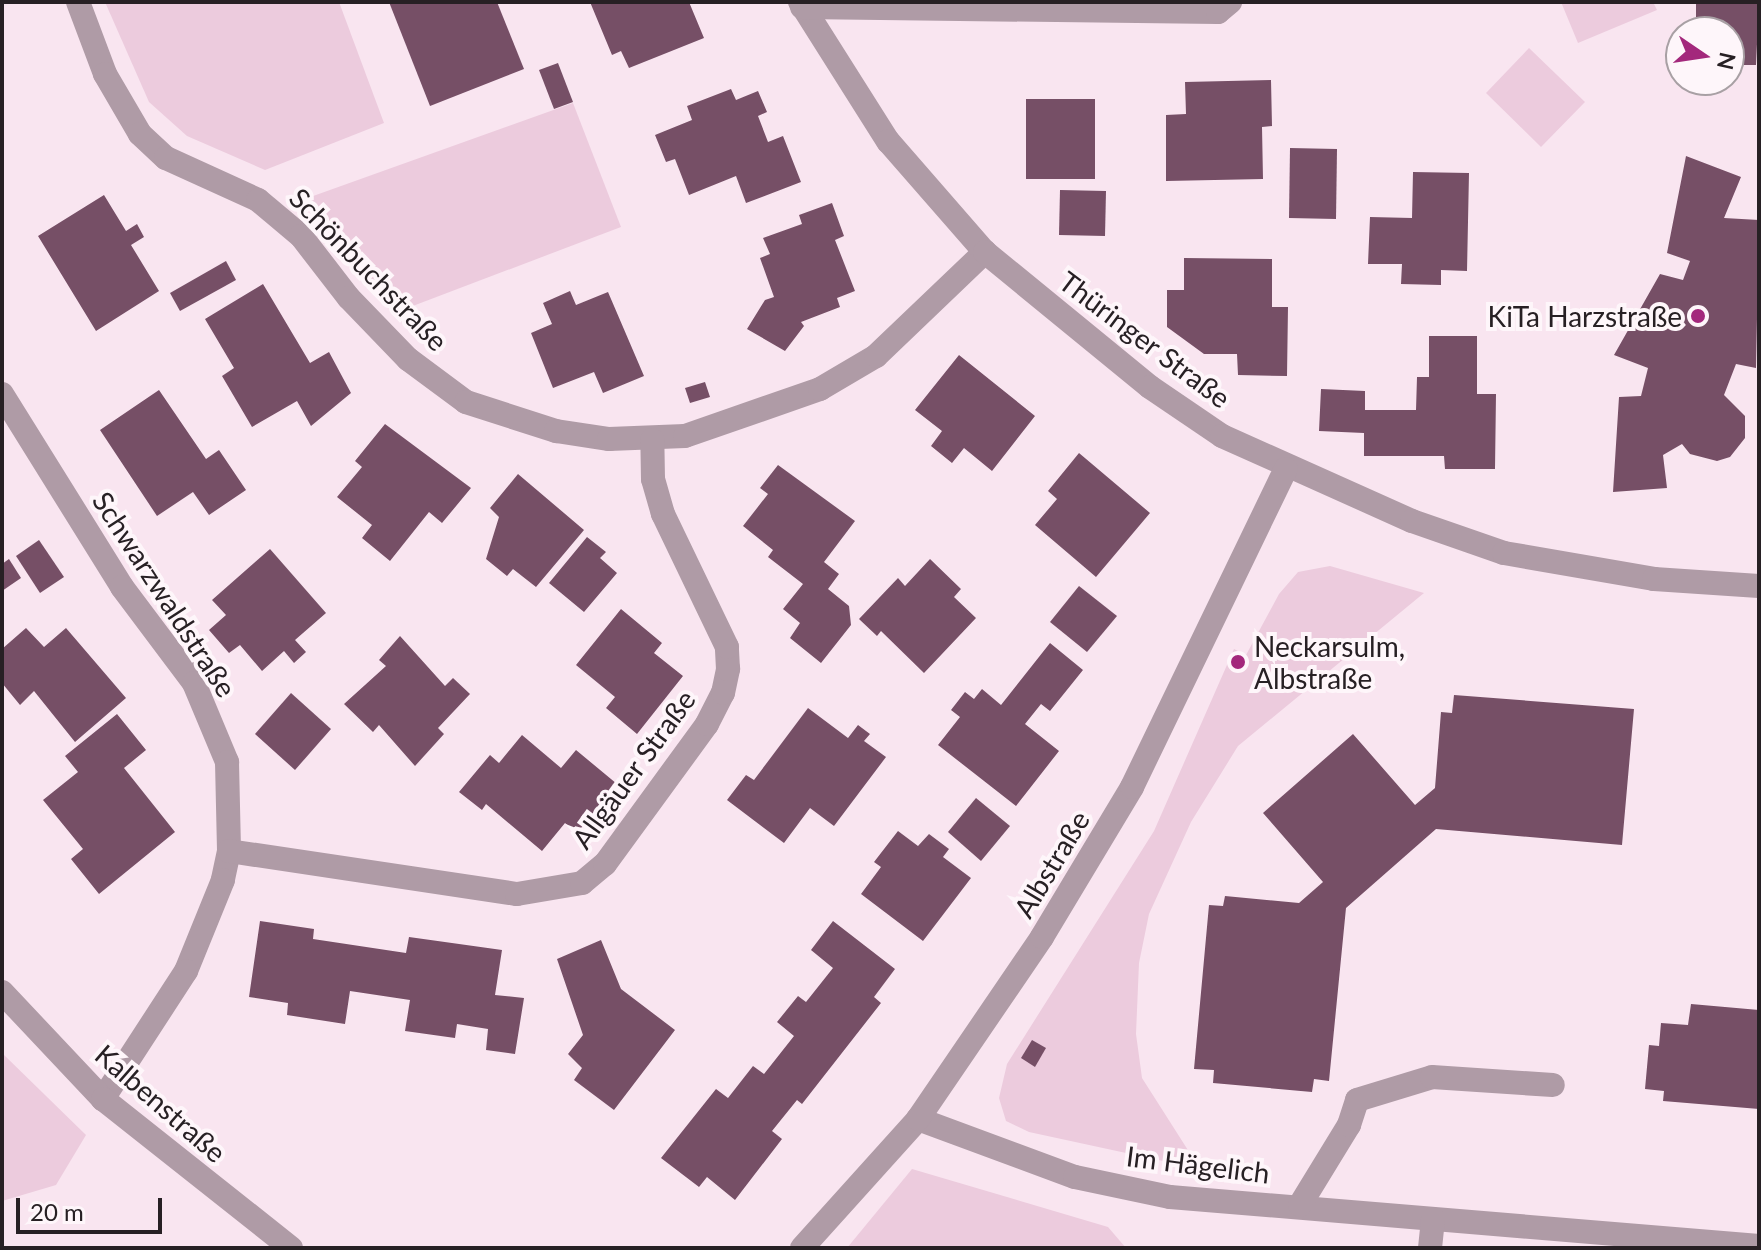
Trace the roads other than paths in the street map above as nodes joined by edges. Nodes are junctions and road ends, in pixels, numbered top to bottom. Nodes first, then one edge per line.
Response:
1 (78, 2) edge
2 (1230, 2) edge
3 (801, 4) edge
4 (985, 252) junction
5 (2, 394) edge
6 (652, 440) junction
7 (1286, 469) junction
8 (1759, 586) edge
9 (229, 851) junction
10 (2, 992) edge
11 (1553, 1085) dead end
12 (103, 1099) junction
13 (918, 1119) junction
14 (1300, 1205) junction
15 (1433, 1219) junction
16 (1708, 1245) edge
17 (1759, 1246) edge
18 (291, 1248) edge
19 (802, 1248) edge
20 (1430, 1248) edge

1 - 6 street, Schönbuchstraße
2 - 3 street
3 - 4 street, Thüringer Straße
4 - 6 street, Schönbuchstraße
4 - 7 street, Thüringer Straße
5 - 9 street, Schwarzwaldstraße
6 - 9 street, Allgäuer Straße
7 - 8 street, Thüringer Straße
7 - 13 street, Albstraße
9 - 12 street, Schwarzwaldstraße
10 - 12 street, Kalbenstraße
11 - 14 street
12 - 18 street, Kalbenstraße
13 - 14 street, Im Hägelich
13 - 19 street, Albstraße
14 - 15 street, Im Hägelich
15 - 16 street, Im Hägelich
15 - 20 street
16 - 17 street, Im Hägelich

